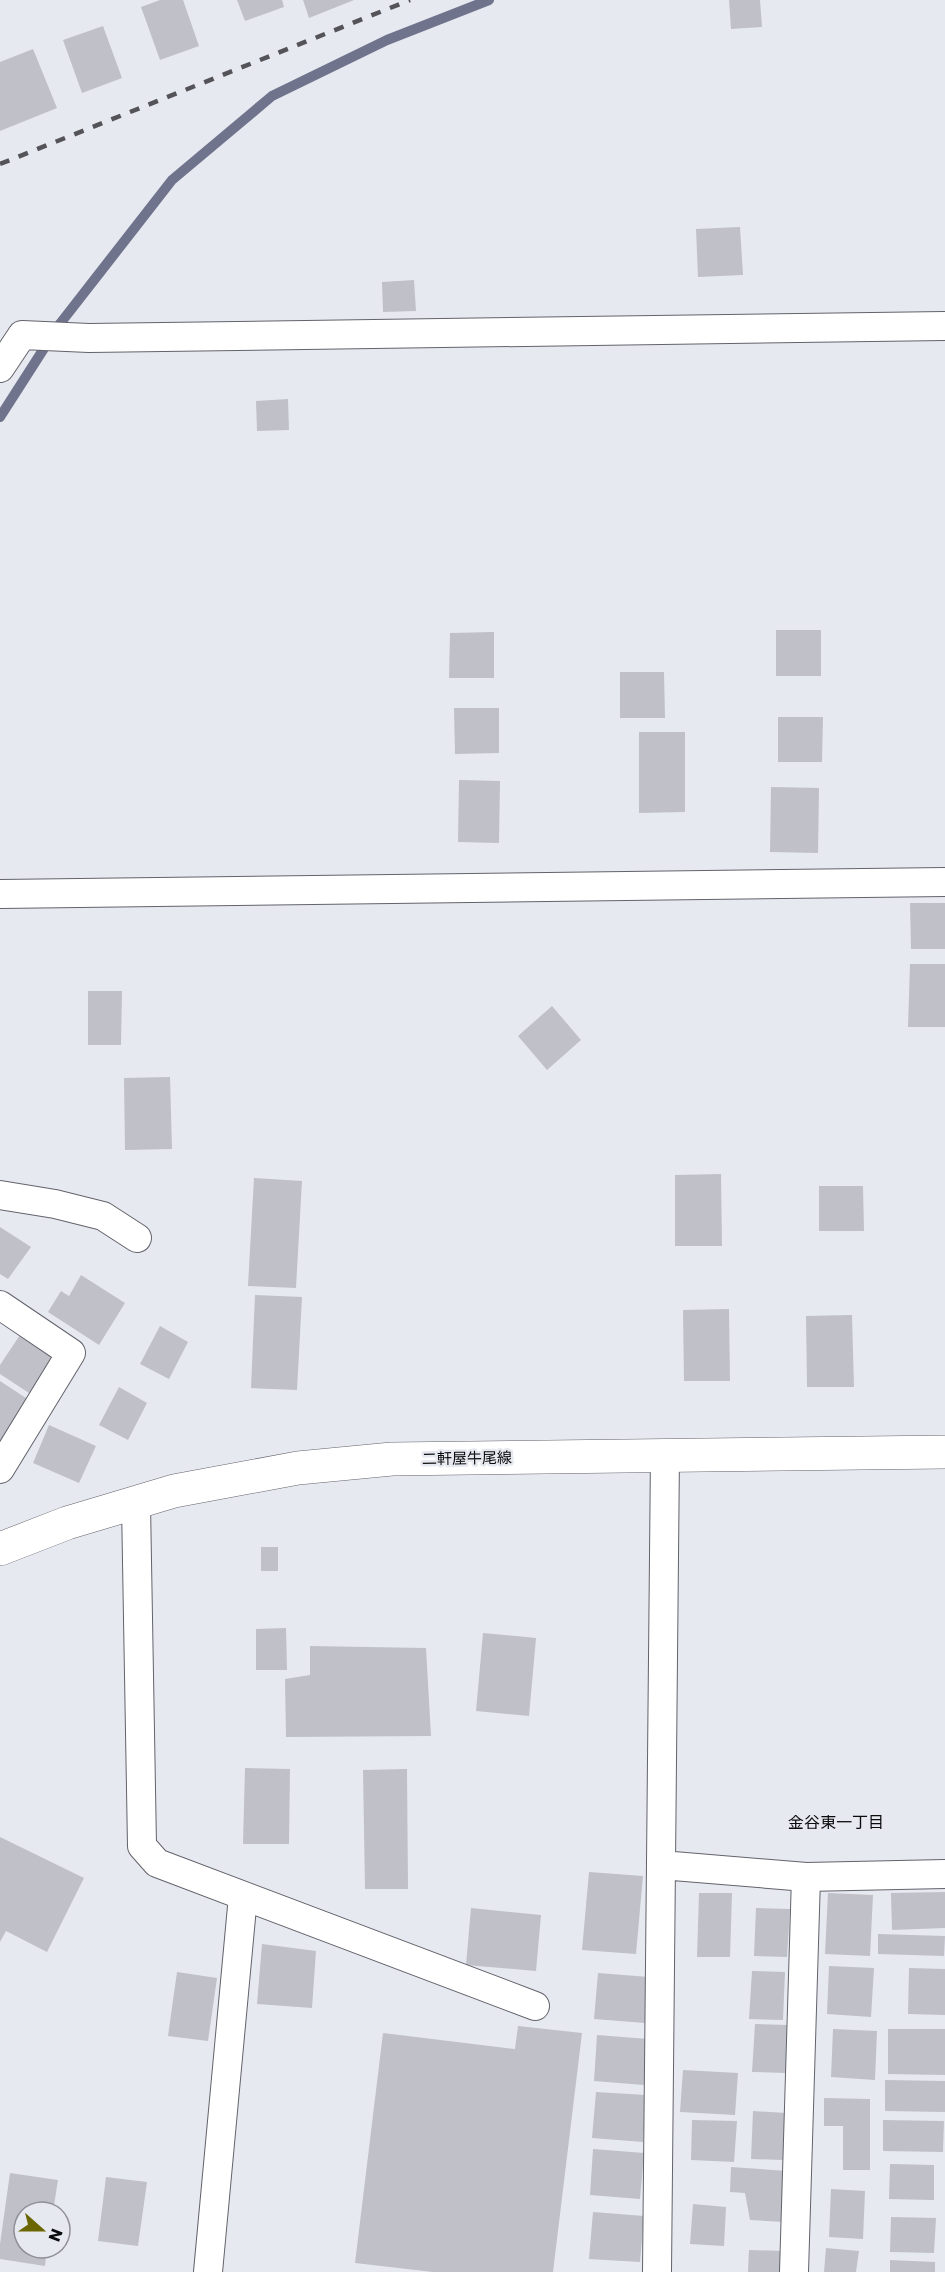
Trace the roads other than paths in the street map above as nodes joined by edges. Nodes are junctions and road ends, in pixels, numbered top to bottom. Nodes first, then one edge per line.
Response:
1 (945, 326) edge
2 (0, 368) edge
3 (945, 882) edge
4 (0, 894) edge
5 (0, 1195) edge
6 (137, 1238) dead end
7 (0, 1305) edge
8 (945, 1452) edge
9 (665, 1455) junction
10 (0, 1469) edge
11 (136, 1504) junction
12 (0, 1549) edge
13 (661, 1865) junction
14 (945, 1874) edge
15 (806, 1877) junction
16 (243, 1896) junction
17 (535, 2006) dead end
18 (208, 2272) edge
19 (657, 2272) edge
20 (794, 2272) edge

1 - 2 street
3 - 4 street
5 - 6 street
7 - 10 street
8 - 9 street, 二軒屋牛尾線
9 - 11 street, 二軒屋牛尾線
9 - 13 street
11 - 12 street, 二軒屋牛尾線
11 - 16 street
13 - 15 street
13 - 19 street
14 - 15 street
15 - 20 street
16 - 17 street
16 - 18 street

